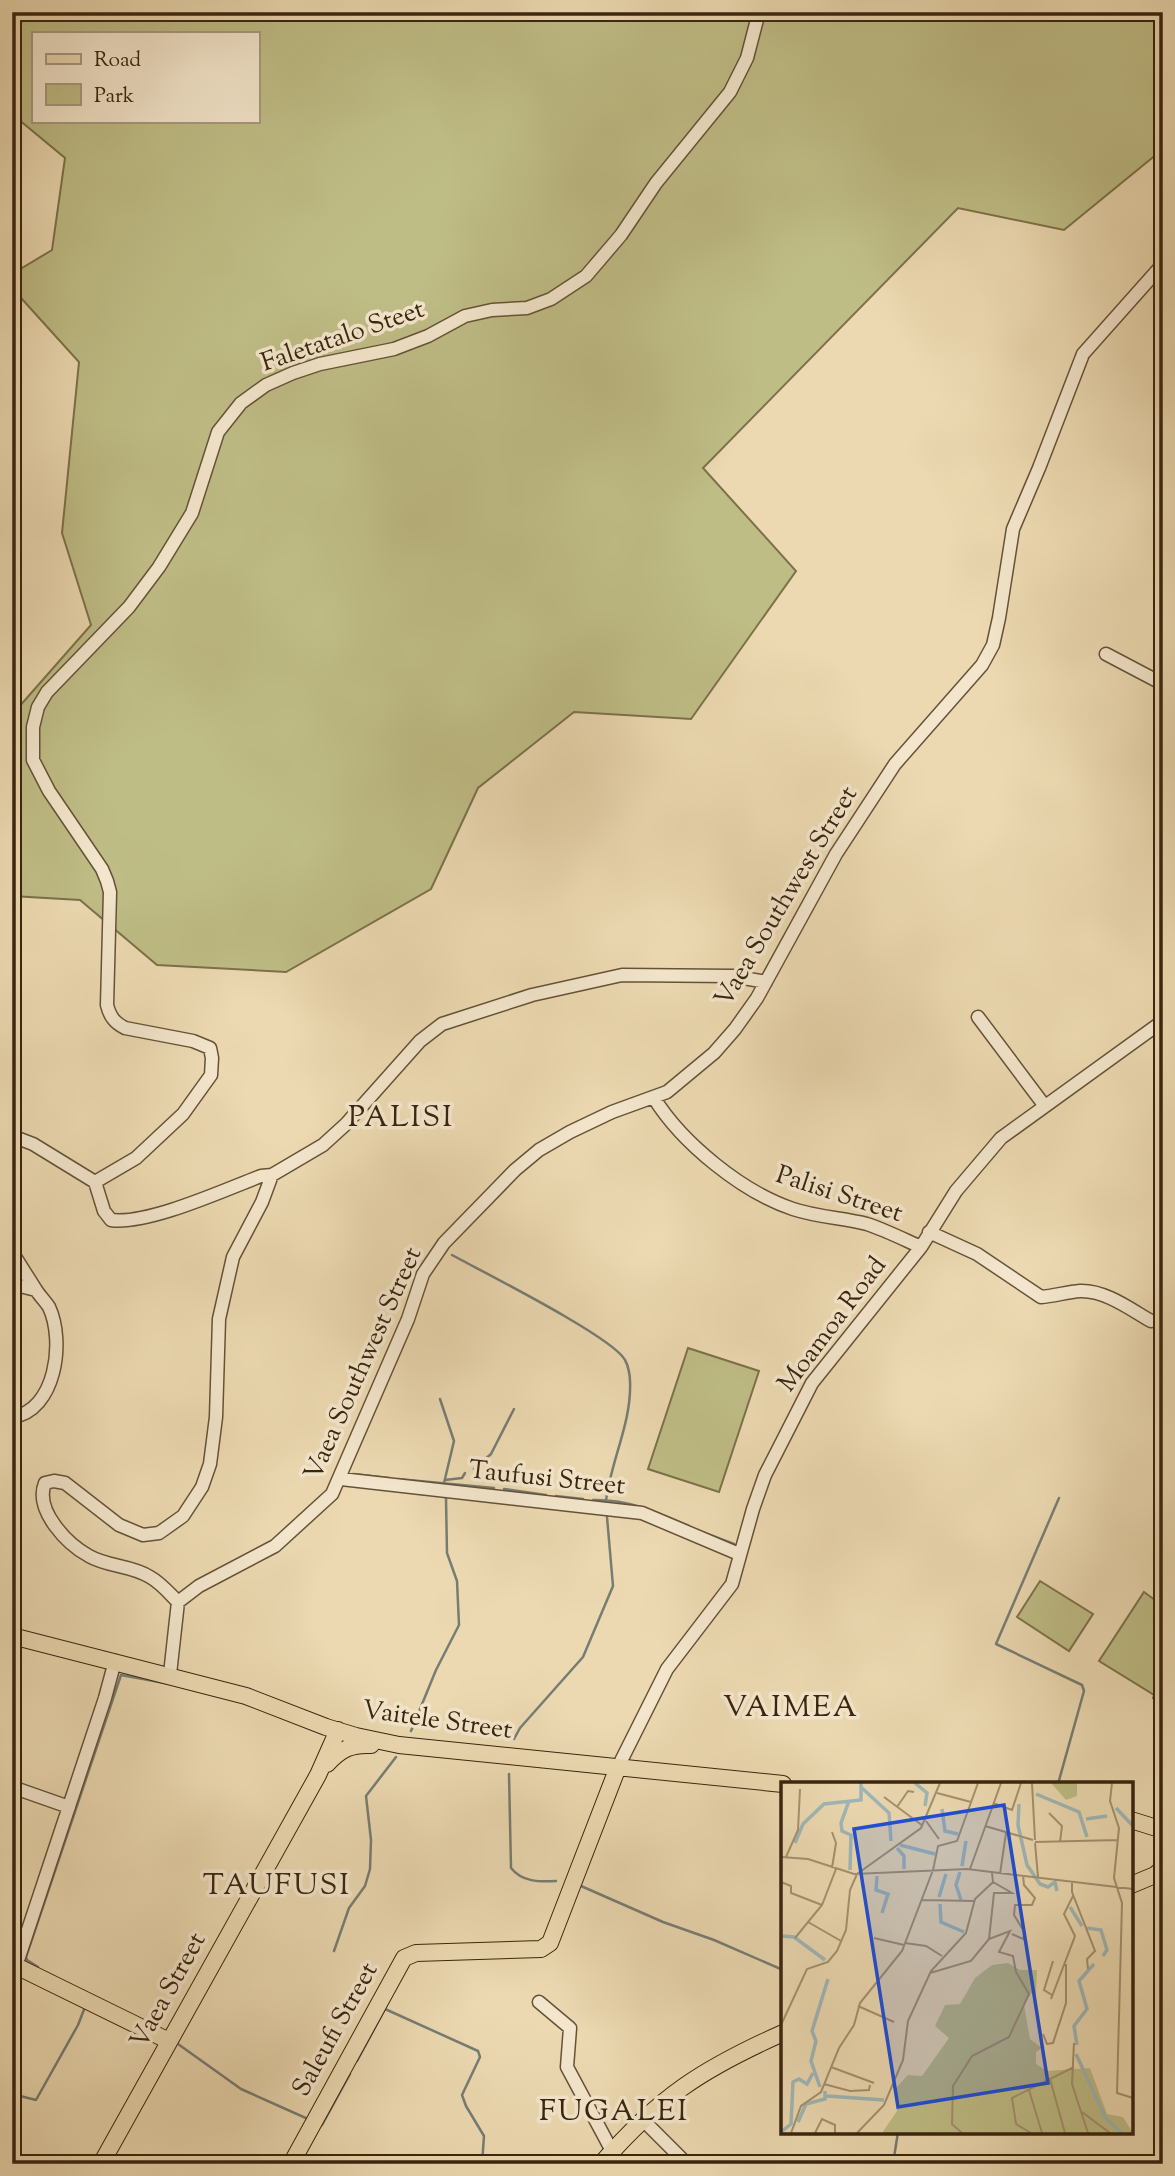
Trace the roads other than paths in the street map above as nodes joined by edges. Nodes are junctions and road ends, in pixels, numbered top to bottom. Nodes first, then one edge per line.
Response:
1 (30, 12) edge
2 (759, 12) edge
3 (12, 18) edge
4 (1163, 264) edge
5 (1106, 654) dead end
6 (1163, 684) edge
7 (766, 982) junction
8 (978, 1017) dead end
9 (1163, 1021) edge
10 (653, 1098) junction
11 (1044, 1105) junction
12 (12, 1136) edge
13 (272, 1175) junction
14 (95, 1182) junction
15 (929, 1231) junction
16 (921, 1247) junction
17 (12, 1252) edge
18 (12, 1284) edge
19 (36, 1290) junction
20 (1151, 1321) dead end
21 (12, 1418) edge
22 (341, 1479) junction
23 (739, 1554) junction
24 (178, 1602) junction
25 (12, 1636) edge
26 (115, 1661) junction
27 (170, 1674) junction
28 (299, 1717) junction
29 (338, 1730) junction
30 (423, 1748) junction
31 (618, 1767) junction
32 (318, 1775) junction
33 (781, 1784) edge
34 (12, 1787) edge
35 (69, 1807) junction
36 (1133, 1820) edge
37 (1133, 1821) edge
38 (1163, 1823) edge
39 (1163, 1830) edge
40 (1161, 1870) edge
41 (1133, 1884) edge
42 (14, 1965) edge
43 (539, 2002) dead end
44 (781, 2034) edge
45 (169, 2042) junction
46 (642, 2119) junction
47 (612, 2151) junction
48 (101, 2164) edge
49 (291, 2164) edge
50 (601, 2164) edge
51 (687, 2164) edge

1 - 3 street
2 - 14 street, Faletatalo Steet
4 - 7 street, Vaea Southwest Street
5 - 6 street
7 - 10 street, Vaea Southwest Street
7 - 13 street
8 - 11 street
9 - 11 street, Moamoa Road
10 - 16 street, Palisi Street
10 - 22 street, Vaea Southwest Street
11 - 15 street, Moamoa Road
12 - 14 street
13 - 14 street
13 - 24 street
15 - 16 street, Moamoa Road
15 - 20 street
16 - 23 street, Moamoa Road
17 - 19 street
18 - 19 street
19 - 21 street
22 - 23 street, Taufusi Street
22 - 24 street, Vaea Southwest Street
23 - 31 street, Moamoa Road
24 - 27 street
25 - 26 main road, Vaitele Street
26 - 27 main road, Vaitele Street
26 - 35 street
27 - 28 main road, Vaitele Street
28 - 29 main road, Vaitele Street
28 - 32 main road
29 - 30 main road, Vaitele Street
29 - 32 main road, Vaea Street
30 - 31 main road, Vaitele Street
30 - 32 main road
31 - 33 main road, Vaitele Street
31 - 49 main road, Saleufi Street
32 - 45 main road, Vaea Street
34 - 35 street
35 - 42 street
36 - 38 main road
37 - 39 main road
40 - 41 main road
42 - 45 main road
43 - 47 street
44 - 46 main road
45 - 48 main road, Vaea Street
46 - 47 main road
46 - 51 street
47 - 50 main road

